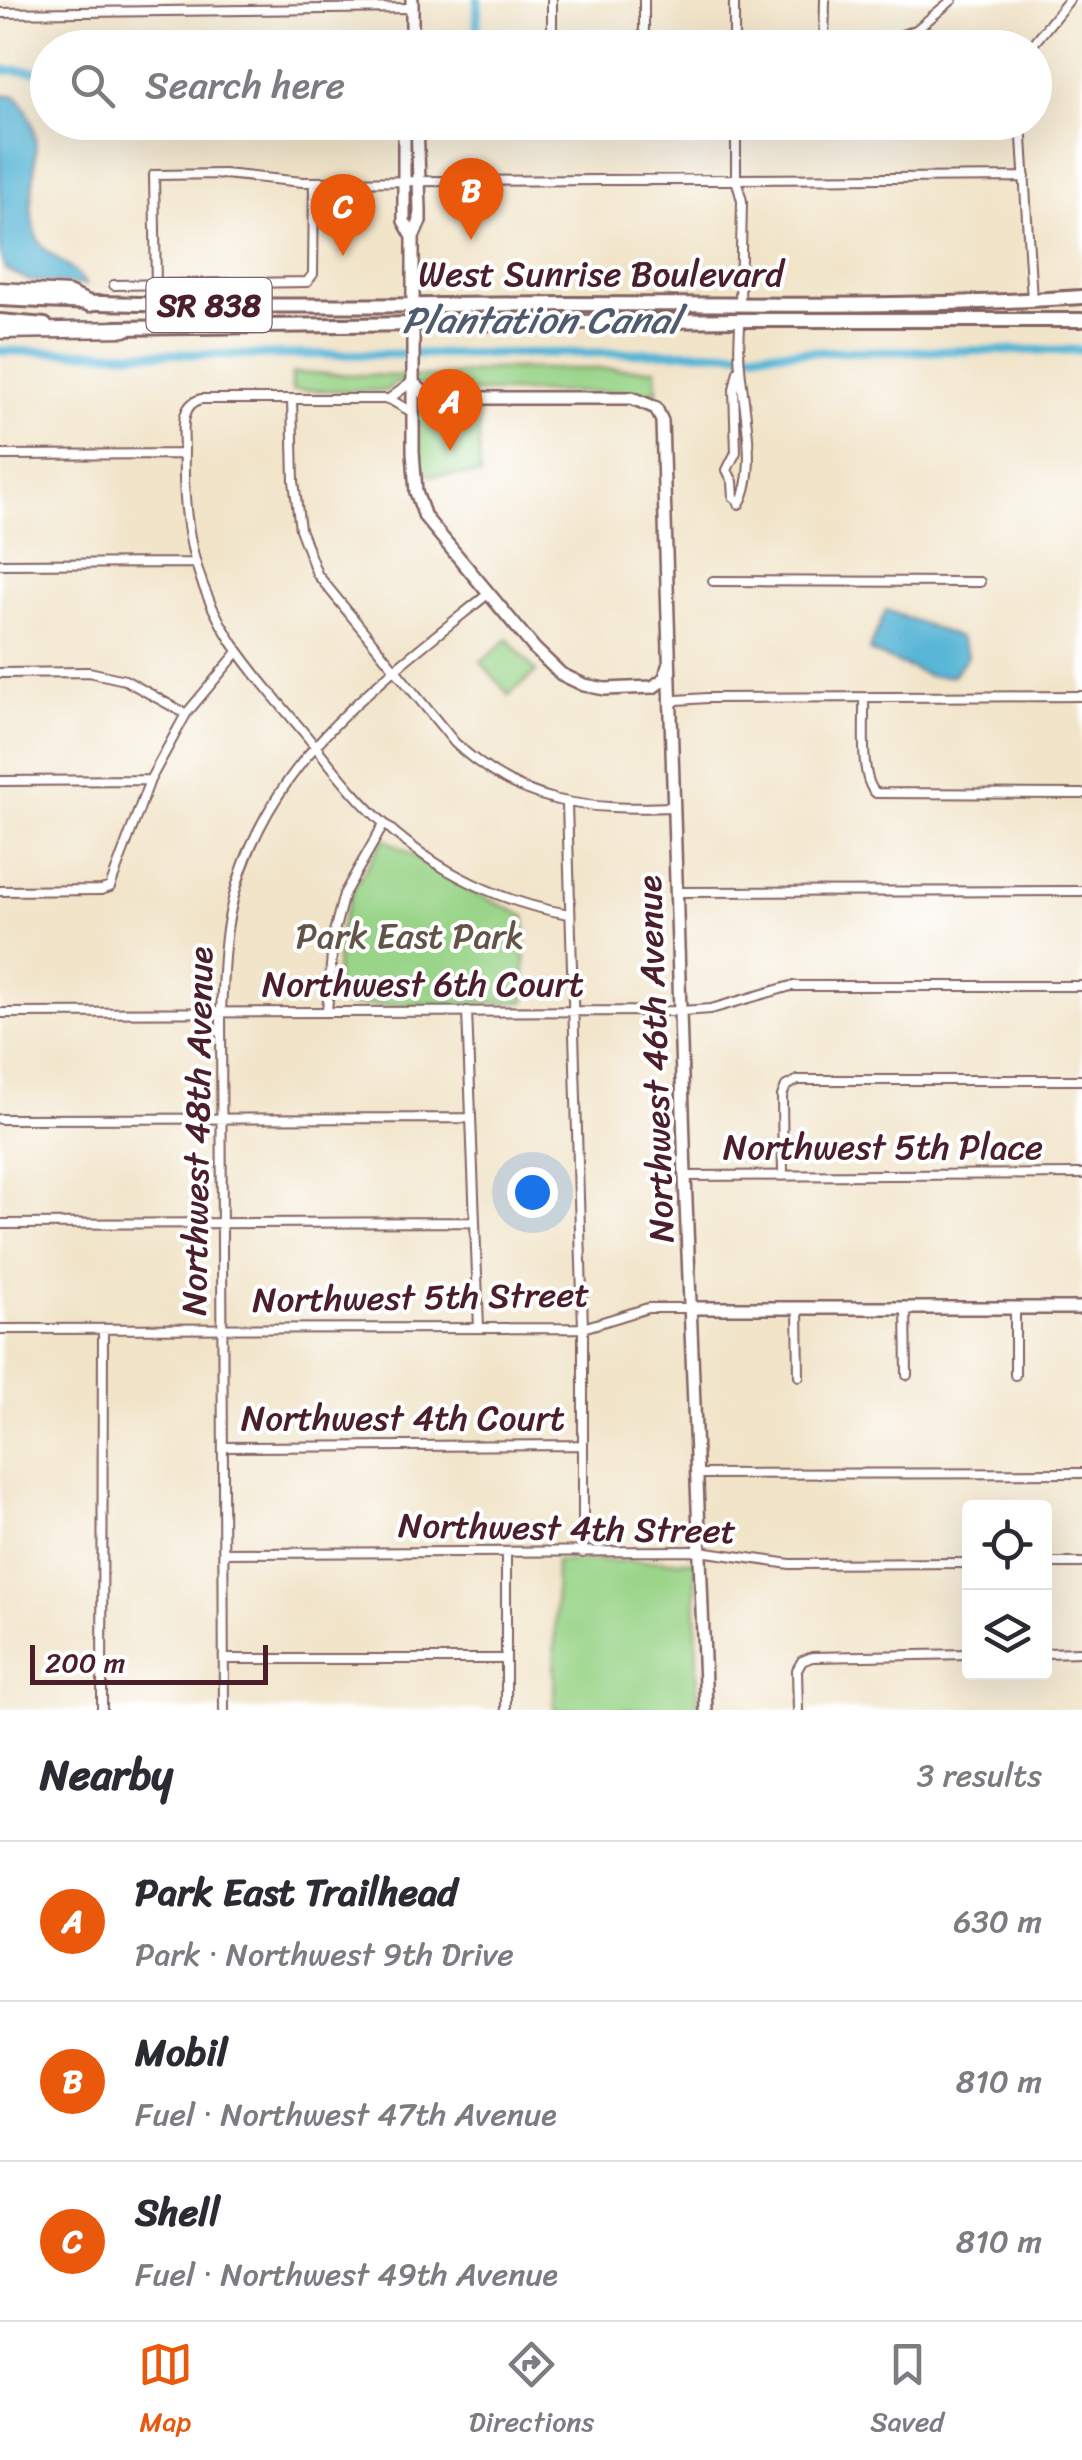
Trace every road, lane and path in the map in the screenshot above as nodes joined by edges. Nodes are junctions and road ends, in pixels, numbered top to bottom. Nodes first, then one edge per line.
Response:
1 (552, 0) edge
2 (644, 0) edge
3 (734, 0) edge
4 (824, 0) edge
5 (952, 0) edge
6 (1069, 0) edge
7 (412, 4) edge
8 (0, 13) edge
9 (412, 30) edge
10 (552, 30) edge
11 (644, 30) edge
12 (734, 30) edge
13 (824, 30) edge
14 (916, 30) edge
15 (1045, 30) edge
16 (404, 140) edge
17 (419, 140) edge
18 (736, 140) edge
19 (1022, 140) edge
20 (1025, 177) junction
21 (404, 180) junction
22 (420, 180) junction
23 (736, 180) junction
24 (314, 182) junction
25 (413, 236) junction
26 (114, 285) dead end
27 (156, 286) junction
28 (0, 290) edge
29 (1082, 297) edge
30 (0, 300) edge
31 (1032, 300) junction
32 (90, 304) junction
33 (740, 304) junction
34 (757, 304) junction
35 (413, 305) junction
36 (717, 320) junction
37 (1082, 320) edge
38 (0, 321) edge
39 (998, 322) junction
40 (412, 326) junction
41 (740, 327) junction
42 (125, 328) junction
43 (0, 331) edge
44 (740, 367) junction
45 (412, 381) junction
46 (430, 398) junction
47 (292, 399) junction
48 (389, 399) junction
49 (412, 412) junction
50 (184, 454) junction
51 (0, 455) edge
52 (733, 482) junction
53 (748, 482) junction
54 (196, 563) junction
55 (0, 564) edge
56 (713, 580) dead end
57 (980, 582) dead end
58 (488, 594) junction
59 (237, 653) junction
60 (669, 662) junction
61 (395, 671) junction
62 (0, 673) edge
63 (672, 684) junction
64 (653, 687) junction
65 (1082, 696) edge
66 (864, 698) junction
67 (689, 699) junction
68 (670, 710) junction
69 (186, 714) junction
70 (314, 744) junction
71 (0, 780) edge
72 (150, 780) junction
73 (1082, 794) edge
74 (567, 804) junction
75 (674, 807) junction
76 (384, 824) junction
77 (1082, 890) edge
78 (0, 892) edge
79 (678, 892) junction
80 (570, 914) junction
81 (1082, 986) edge
82 (572, 1010) junction
83 (681, 1011) junction
84 (221, 1012) junction
85 (327, 1012) junction
86 (467, 1012) junction
87 (0, 1014) edge
88 (1082, 1080) edge
89 (222, 1118) junction
90 (471, 1118) junction
91 (0, 1119) edge
92 (1082, 1174) edge
93 (784, 1175) junction
94 (685, 1176) junction
95 (475, 1222) junction
96 (222, 1223) junction
97 (0, 1224) edge
98 (906, 1307) junction
99 (1015, 1307) junction
100 (691, 1308) junction
101 (798, 1308) junction
102 (1082, 1308) edge
103 (479, 1328) junction
104 (583, 1328) junction
105 (0, 1329) edge
106 (104, 1329) junction
107 (222, 1329) junction
108 (907, 1375) dead end
109 (1015, 1375) dead end
110 (799, 1376) dead end
111 (583, 1445) junction
112 (222, 1446) junction
113 (1082, 1473) edge
114 (697, 1474) junction
115 (506, 1552) junction
116 (583, 1552) junction
117 (700, 1552) junction
118 (224, 1554) junction
119 (1082, 1562) edge
120 (962, 1563) edge
121 (1052, 1563) edge
122 (1052, 1652) edge
123 (1082, 1652) edge
124 (962, 1654) edge
125 (224, 1659) junction
126 (506, 1659) junction
127 (102, 1710) edge
128 (224, 1710) edge
129 (506, 1710) edge
130 (706, 1710) edge
131 (798, 1710) edge

1 - 10 street
2 - 11 street
3 - 12 street
4 - 13 street
5 - 14 street
6 - 15 street
7 - 8 street
7 - 9 street
16 - 21 street
17 - 22 street
18 - 23 street
19 - 20 street
20 - 23 street
20 - 31 street
21 - 22 street
21 - 24 street
21 - 25 street
22 - 23 street
22 - 25 street
23 - 33 street
24 - 27 street
24 - 27 street
25 - 35 street
26 - 27 street
28 - 32 highway
29 - 31 main road, West Sunrise Boulevard / SR 838
30 - 32 main road, West Sunrise Boulevard / SR 838
31 - 34 main road, West Sunrise Boulevard / SR 838
31 - 39 main road
32 - 35 main road, West Sunrise Boulevard / SR 838
33 - 34 main road, West Sunrise Boulevard / SR 838
33 - 35 main road, West Sunrise Boulevard / SR 838
33 - 36 main road
34 - 41 main road
35 - 40 street
36 - 40 main road, West Sunrise Boulevard / SR 838
36 - 41 main road, West Sunrise Boulevard / SR 838
37 - 39 main road, West Sunrise Boulevard / SR 838
38 - 42 main road, West Sunrise Boulevard / SR 838
39 - 41 main road, West Sunrise Boulevard / SR 838
40 - 42 main road, West Sunrise Boulevard / SR 838
40 - 45 street
41 - 44 street
42 - 43 highway
44 - 52 street
44 - 53 street
45 - 46 street
45 - 48 street
45 - 49 street
46 - 49 street
46 - 60 street, Northwest 46th Avenue
47 - 48 street
47 - 50 street
47 - 61 street
48 - 49 street
49 - 58 street
50 - 51 street
50 - 54 street
52 - 53 street
52 - 53 street
54 - 55 street
54 - 59 street
56 - 57 street
58 - 61 street, Northwest 48th Avenue
58 - 64 street
59 - 69 street
59 - 70 street
60 - 63 street, Northwest 46th Avenue
60 - 64 street
61 - 70 street, Northwest 48th Avenue
61 - 74 street
62 - 69 street
63 - 67 street
63 - 68 street, Northwest 46th Avenue
64 - 68 street
65 - 66 street
66 - 67 street
66 - 73 street
67 - 68 street
68 - 75 street, Northwest 46th Avenue
69 - 72 street
70 - 76 street
70 - 84 street, Northwest 48th Avenue
71 - 72 street
72 - 78 street
74 - 75 street
74 - 80 street
75 - 79 street, Northwest 46th Avenue
76 - 80 street
76 - 85 street
77 - 79 street
79 - 83 street, Northwest 46th Avenue
80 - 82 street
81 - 83 street, Northwest 6th Court
82 - 83 street, Northwest 6th Court
82 - 86 street, Northwest 6th Court
82 - 104 street
83 - 94 street, Northwest 46th Avenue
84 - 85 street, Northwest 6th Court
84 - 87 street, Northwest 6th Court
84 - 89 street, Northwest 48th Avenue
85 - 86 street, Northwest 6th Court
86 - 90 street
88 - 93 street
89 - 90 street
89 - 91 street
89 - 96 street, Northwest 48th Avenue
90 - 95 street
92 - 93 street, Northwest 5th Place
93 - 94 street, Northwest 5th Place
94 - 100 street, Northwest 46th Avenue
95 - 96 street
95 - 103 street
96 - 97 street
96 - 107 street, Northwest 48th Avenue
98 - 99 street, Northwest 5th Street
98 - 101 street, Northwest 5th Street
98 - 108 street
99 - 102 street, Northwest 5th Street
99 - 109 street
100 - 101 street, Northwest 5th Street
100 - 104 street, Northwest 5th Street
100 - 114 street, Northwest 46th Avenue
101 - 110 street
103 - 104 street, Northwest 5th Street
103 - 107 street, Northwest 5th Street
104 - 111 street
105 - 106 street, Northwest 5th Street
106 - 107 street, Northwest 5th Street
106 - 127 street
107 - 112 street, Northwest 48th Avenue
111 - 112 street, Northwest 4th Court
111 - 116 street
112 - 118 street, Northwest 48th Avenue
113 - 114 street
114 - 117 street, Northwest 46th Avenue
115 - 116 street, Northwest 4th Street
115 - 118 street, Northwest 4th Street
115 - 126 street
116 - 117 street, Northwest 4th Street
117 - 120 street, Northwest 4th Street
117 - 130 street, Northwest 46th Avenue
118 - 125 street, Northwest 48th Avenue
119 - 121 street
122 - 123 street
124 - 131 street
125 - 126 street
125 - 128 street, Northwest 48th Avenue
126 - 129 street

